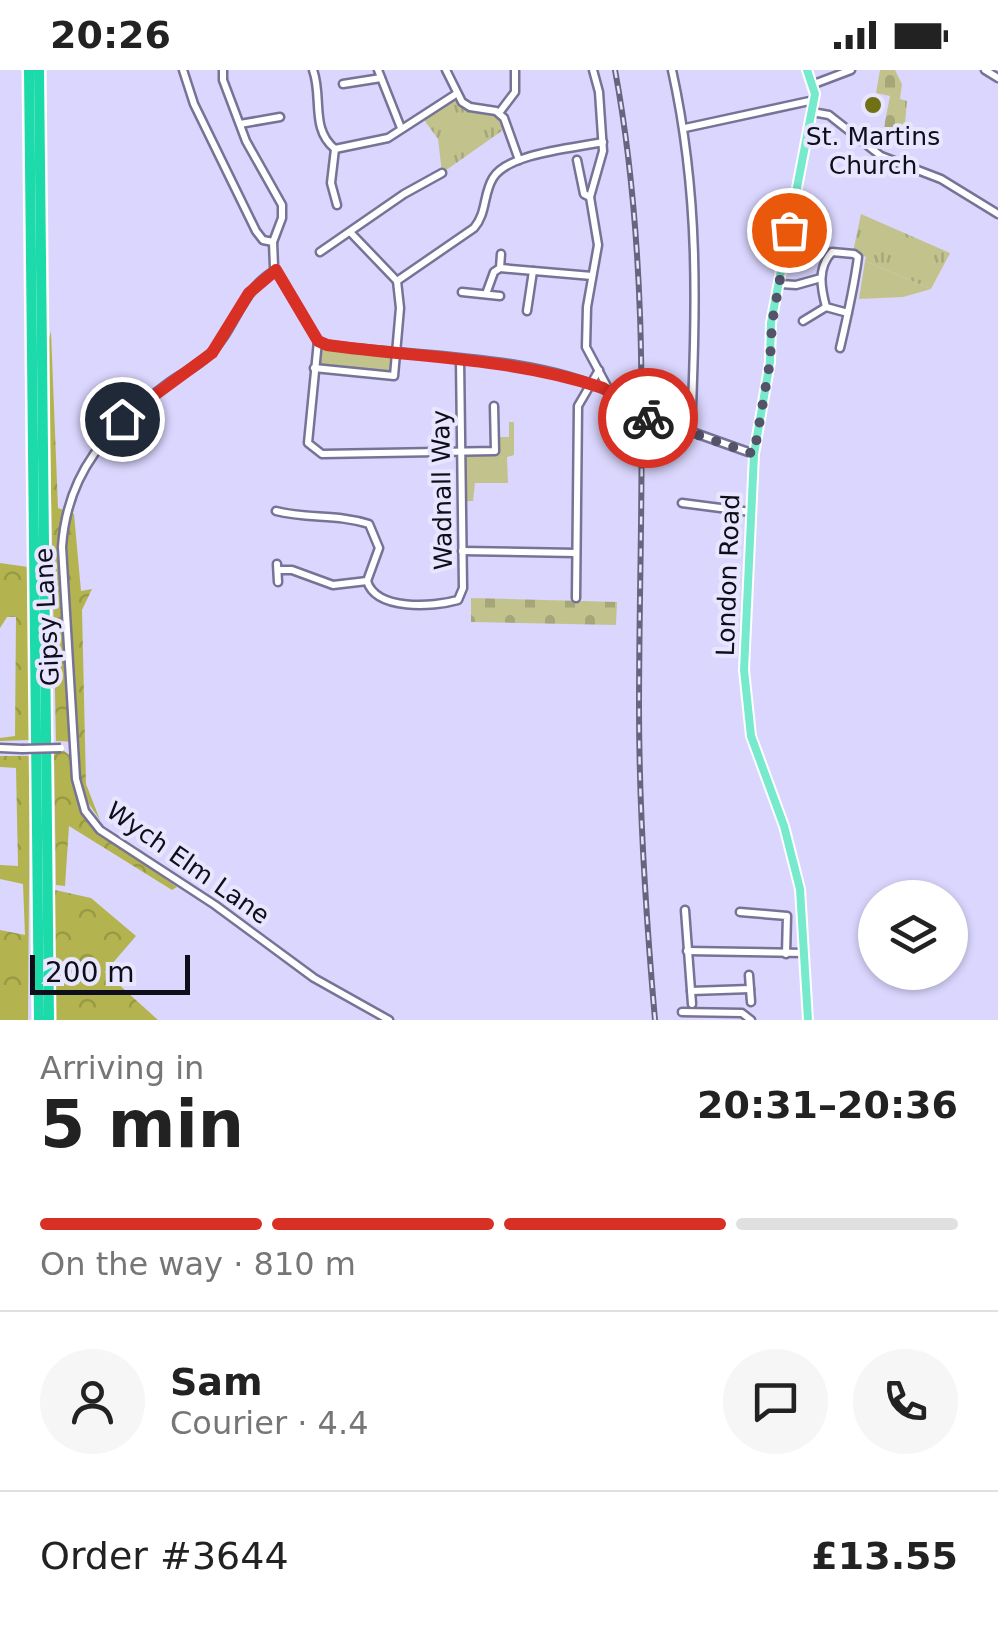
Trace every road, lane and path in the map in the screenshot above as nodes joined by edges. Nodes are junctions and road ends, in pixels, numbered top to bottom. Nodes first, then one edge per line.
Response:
1 (30, 70) edge
2 (39, 70) edge
3 (183, 70) edge
4 (224, 70) edge
5 (313, 70) edge
6 (446, 70) edge
7 (515, 70) edge
8 (593, 70) edge
9 (672, 70) edge
10 (807, 70) edge
11 (851, 70) edge
12 (985, 70) edge
13 (379, 74) edge
14 (998, 78) edge
15 (343, 84) dead end
16 (814, 84) junction
17 (456, 94) junction
18 (814, 100) junction
19 (812, 112) junction
20 (499, 113) junction
21 (280, 117) dead end
22 (240, 124) junction
23 (401, 128) junction
24 (685, 128) junction
25 (603, 142) junction
26 (335, 149) junction
27 (519, 160) junction
28 (578, 160) dead end
29 (442, 173) dead end
30 (590, 197) junction
31 (337, 204) dead end
32 (998, 214) edge
33 (351, 233) junction
34 (273, 242) junction
35 (320, 252) dead end
36 (500, 254) dead end
37 (500, 268) junction
38 (276, 270) junction
39 (533, 270) junction
40 (592, 276) junction
41 (821, 278) junction
42 (396, 281) junction
43 (780, 284) junction
44 (462, 292) dead end
45 (486, 294) junction
46 (500, 296) dead end
47 (826, 308) junction
48 (526, 311) dead end
49 (848, 313) junction
50 (803, 321) dead end
51 (318, 341) junction
52 (840, 348) dead end
53 (396, 354) junction
54 (460, 360) junction
55 (314, 368) junction
56 (599, 370) junction
57 (590, 384) junction
58 (610, 392) junction
59 (494, 406) dead end
60 (691, 434) junction
61 (462, 452) junction
62 (754, 454) junction
63 (682, 503) dead end
64 (276, 511) dead end
65 (752, 512) junction
66 (462, 551) junction
67 (576, 554) junction
68 (367, 580) junction
69 (278, 582) dead end
70 (576, 598) dead end
71 (0, 748) edge
72 (76, 748) junction
73 (685, 910) dead end
74 (740, 912) dead end
75 (687, 950) junction
76 (806, 952) junction
77 (786, 954) junction
78 (750, 975) dead end
79 (750, 989) junction
80 (691, 992) junction
81 (751, 1002) dead end
82 (692, 1004) dead end
83 (682, 1012) dead end
84 (723, 1017) edge
85 (749, 1018) edge
86 (39, 1020) edge
87 (49, 1020) edge
88 (390, 1020) edge
89 (808, 1020) edge

1 - 86 highway
2 - 87 highway
3 - 34 street
4 - 22 street
5 - 26 street
6 - 17 street
7 - 20 street
8 - 25 street
9 - 24 street
10 - 16 main road, London Road
11 - 16 street
12 - 14 street
13 - 15 street
13 - 23 street
16 - 18 main road, London Road
17 - 20 street
17 - 23 street
18 - 19 main road, London Road
18 - 24 street
19 - 32 street
19 - 43 main road, London Road
20 - 27 street
21 - 22 street
22 - 34 street
23 - 26 street
24 - 60 street
25 - 27 street
25 - 30 street
26 - 31 street
27 - 42 street
28 - 30 street
29 - 33 street
30 - 40 street
33 - 35 street
33 - 42 street
34 - 38 street
36 - 37 street
37 - 39 street
37 - 45 street
38 - 51 street
38 - 72 street, Gipsy Lane
39 - 40 street
39 - 48 street
40 - 56 street
41 - 43 street
41 - 47 street
41 - 49 street
42 - 53 street
43 - 62 main road, London Road
44 - 45 street
45 - 46 street
47 - 49 street
47 - 50 street
49 - 52 street
51 - 53 street
51 - 55 street
53 - 54 street
53 - 55 street
54 - 57 street
54 - 61 street, Wadnall Way
55 - 61 street
56 - 57 street
56 - 58 street
57 - 58 street
57 - 67 street
58 - 60 street
59 - 61 street
60 - 62 street
61 - 66 street, Wadnall Way
62 - 65 main road, London Road
63 - 65 street
64 - 68 street
65 - 76 main road, London Road
66 - 67 street
66 - 68 street, Wadnall Way
67 - 70 street
68 - 69 street
71 - 72 street, bridge
72 - 88 street, Wych Elm Lane
73 - 75 street
74 - 77 street
75 - 77 street
75 - 80 street
76 - 77 street
76 - 89 main road, London Road
78 - 79 street
79 - 80 street
79 - 81 street
80 - 82 street
83 - 84 street
84 - 85 street

